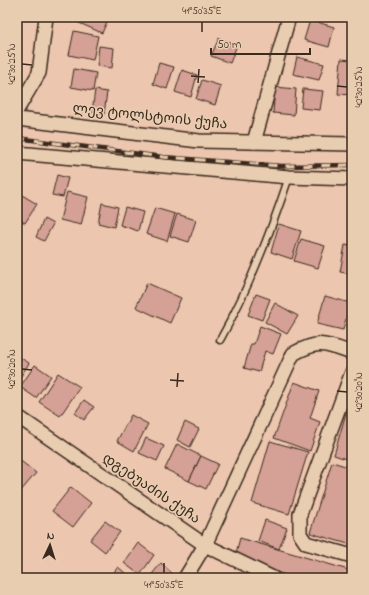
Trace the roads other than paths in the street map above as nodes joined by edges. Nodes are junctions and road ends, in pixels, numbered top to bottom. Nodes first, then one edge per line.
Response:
1 (46, 17) edge
2 (289, 17) edge
3 (17, 110) edge
4 (17, 119) edge
5 (254, 142) junction
6 (352, 144) edge
7 (17, 153) edge
8 (288, 177) junction
9 (352, 179) edge
10 (220, 340) dead end
11 (352, 352) edge
12 (352, 372) edge
13 (17, 416) edge
14 (205, 545) junction
15 (352, 556) edge
16 (185, 578) edge
17 (273, 578) edge

1 - 3 street
2 - 5 street
4 - 5 street, ლევ ტოლსტოის ქუჩა
5 - 6 street, ლევ ტოლსტოის ქუჩა
7 - 8 street
8 - 9 street
8 - 10 lane
11 - 14 street
12 - 15 street
13 - 14 street, დგებუაძის ქუჩა
14 - 16 street
14 - 17 street, დგებუაძის ქუჩა

